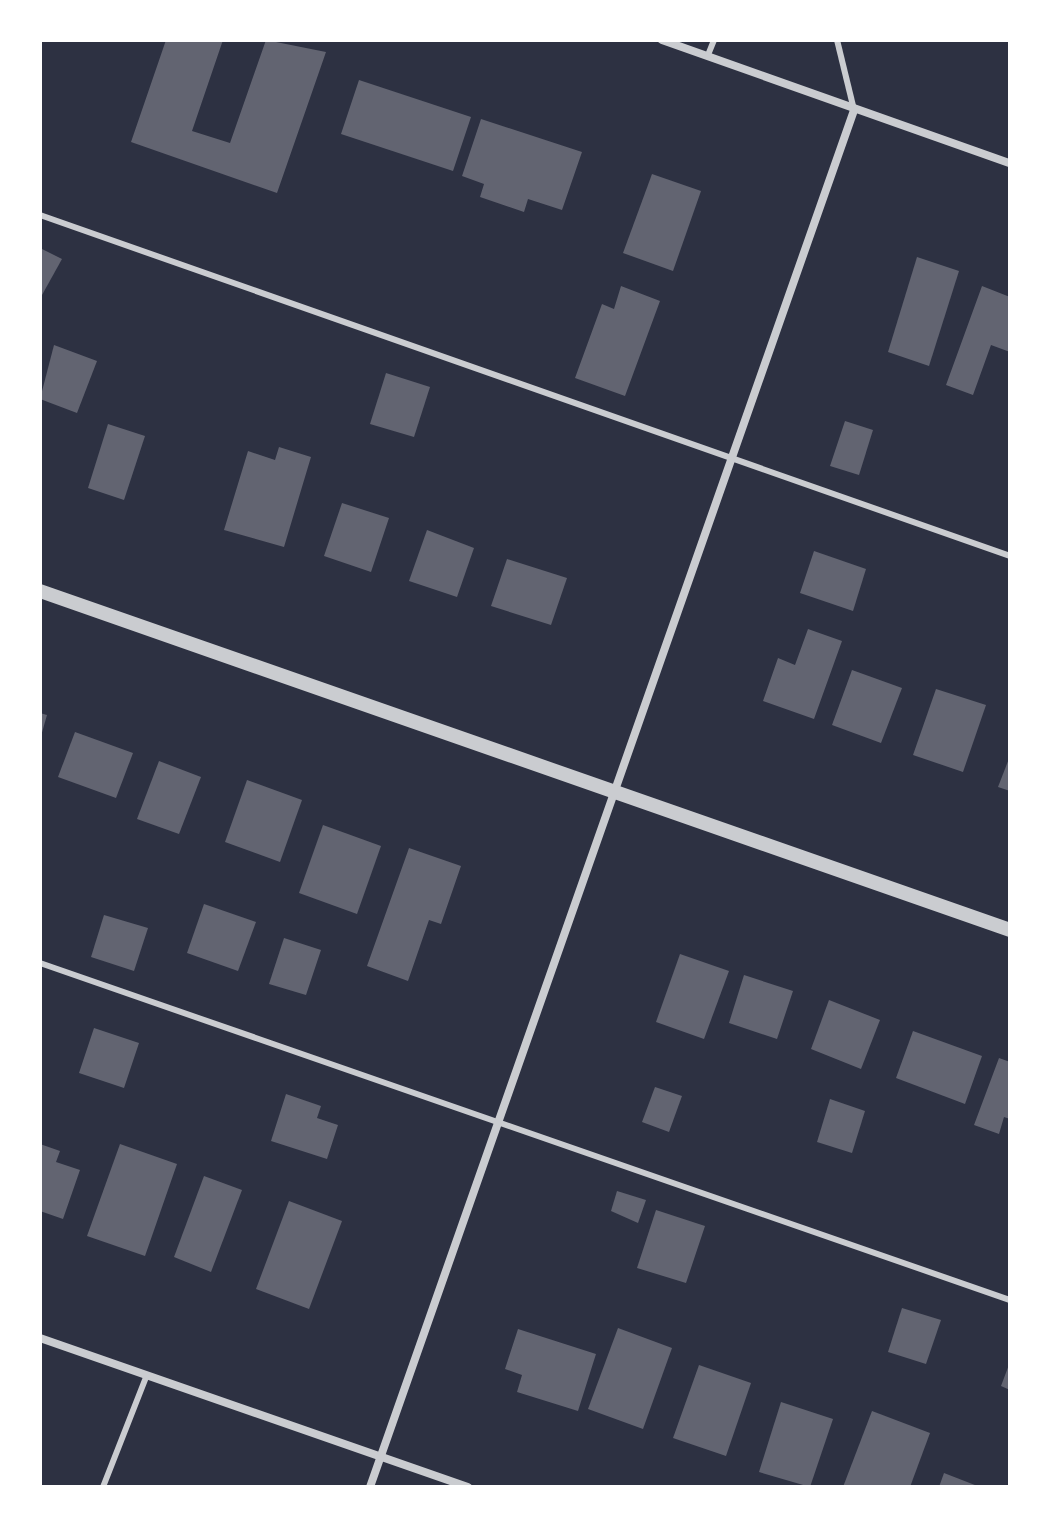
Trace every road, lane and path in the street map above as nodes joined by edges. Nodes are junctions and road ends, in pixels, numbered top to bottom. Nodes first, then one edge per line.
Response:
1 (662, 40) edge
2 (714, 40) edge
3 (837, 40) edge
4 (708, 55) junction
5 (854, 110) junction
6 (1010, 163) edge
7 (40, 215) edge
8 (730, 459) junction
9 (1010, 556) edge
10 (40, 591) edge
11 (613, 792) junction
12 (1010, 930) edge
13 (40, 963) edge
14 (497, 1122) junction
15 (1010, 1300) edge
16 (40, 1338) edge
17 (147, 1375) junction
18 (380, 1457) junction
19 (103, 1487) edge
20 (370, 1487) edge
21 (468, 1487) edge

1 - 4 street
2 - 4 lane
3 - 5 lane
4 - 5 street
5 - 6 street
5 - 8 street
7 - 8 lane
8 - 9 lane
8 - 11 street
10 - 11 street
11 - 12 street
11 - 14 street
13 - 14 lane
14 - 15 lane
14 - 18 street
16 - 17 street
17 - 18 street
17 - 19 lane
18 - 20 street
18 - 21 street

